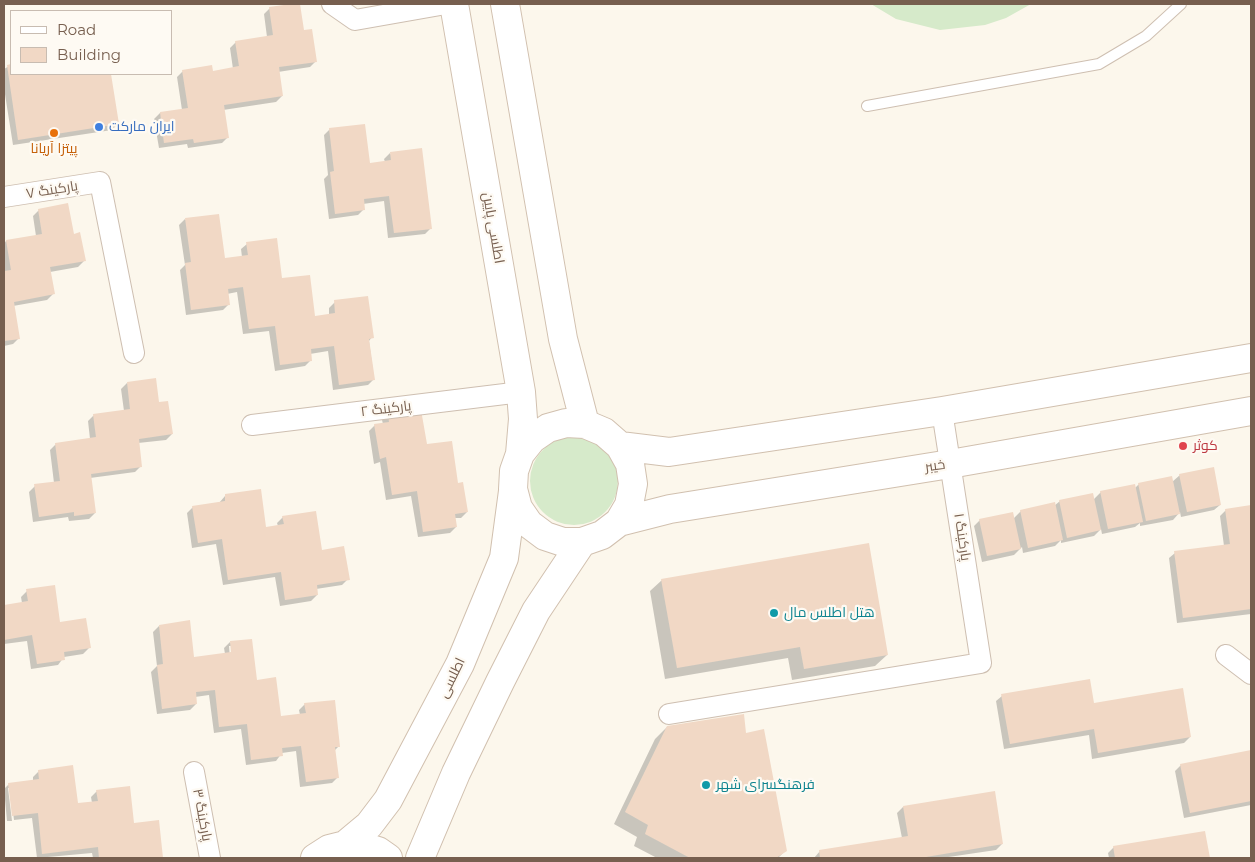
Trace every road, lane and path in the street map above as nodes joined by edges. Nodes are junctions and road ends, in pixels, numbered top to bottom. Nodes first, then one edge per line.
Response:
1 (332, 4) edge
2 (446, 4) edge
3 (454, 4) edge
4 (505, 4) edge
5 (1181, 4) edge
6 (867, 106) dead end
7 (4, 197) edge
8 (134, 353) dead end
9 (1251, 358) edge
10 (521, 392) junction
11 (942, 411) junction
12 (1251, 411) edge
13 (585, 424) junction
14 (252, 426) dead end
15 (620, 446) junction
16 (520, 454) junction
17 (950, 464) junction
18 (513, 490) junction
19 (619, 522) junction
20 (582, 542) junction
21 (1226, 655) dead end
22 (1251, 674) edge
23 (669, 714) dead end
24 (194, 772) dead end
25 (345, 845) junction
26 (210, 858) edge
27 (315, 858) edge
28 (388, 858) edge
29 (420, 858) edge

1 - 2 street
3 - 10 street, اطلسی پایین
4 - 13 street
5 - 6 lane
7 - 8 street, پارکینگ ۷
9 - 11 street
10 - 14 street, پارکینگ ۲
10 - 16 street, اطلسی پایین
11 - 15 street
11 - 17 street, پارکینگ ۱
12 - 17 street, خیبر
13 - 15 street
13 - 16 street
15 - 19 street
16 - 18 street
17 - 19 street, خیبر
17 - 23 street, پارکینگ ۱
18 - 20 street
18 - 25 street, اطلسی
19 - 20 street
20 - 29 street
21 - 22 street
24 - 26 street, پارکینگ ۳
25 - 27 street
25 - 28 street

